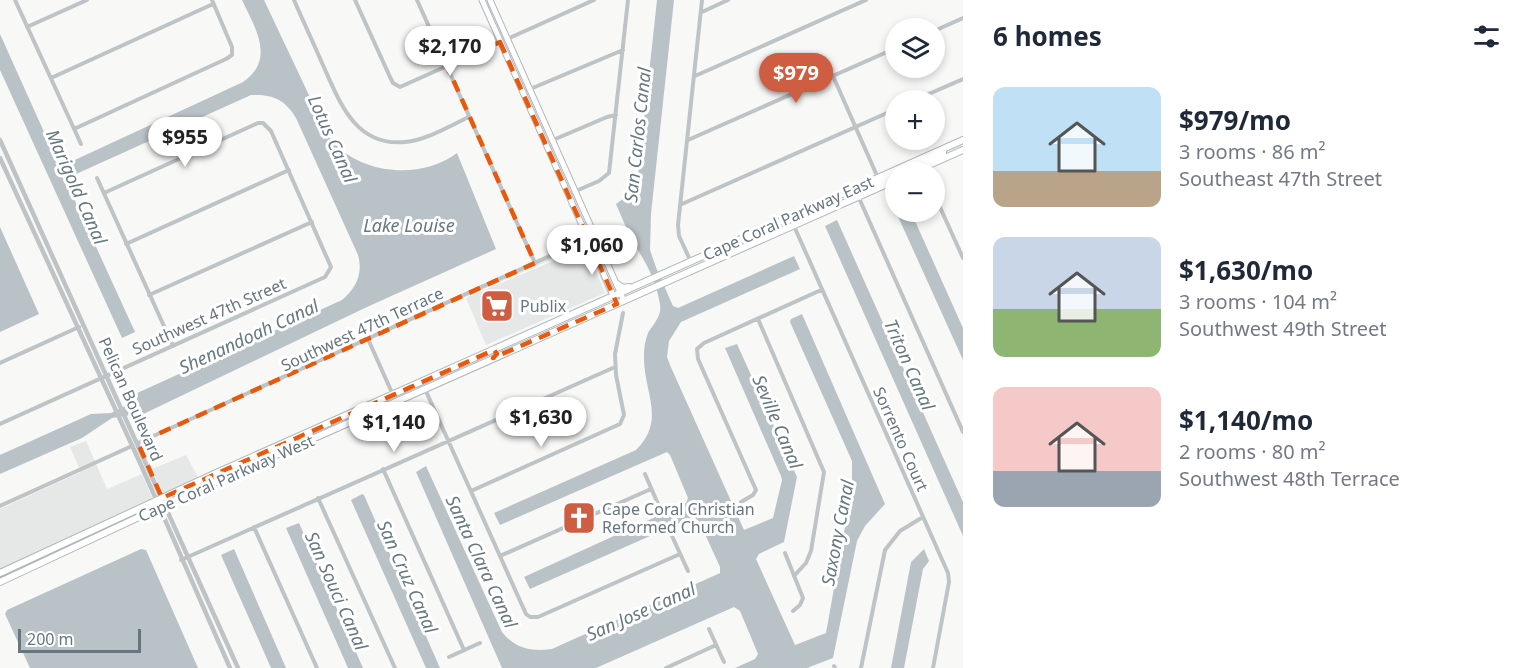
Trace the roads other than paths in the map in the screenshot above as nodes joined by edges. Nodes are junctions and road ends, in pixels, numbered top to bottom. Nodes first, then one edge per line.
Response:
1 (15, 0) edge
2 (87, 0) edge
3 (294, 0) edge
4 (355, 0) edge
5 (417, 0) edge
6 (482, 0) edge
7 (490, 0) edge
8 (594, 0) edge
9 (628, 0) edge
10 (702, 0) edge
11 (728, 0) edge
12 (866, 0) edge
13 (212, 2) edge
14 (701, 12) junction
15 (963, 18) edge
16 (945, 25) edge
17 (27, 27) junction
18 (507, 39) junction
19 (500, 42) junction
20 (623, 50) junction
21 (885, 53) edge
22 (447, 66) junction
23 (694, 76) junction
24 (833, 76) junction
25 (51, 78) junction
26 (963, 79) edge
27 (530, 89) junction
28 (938, 90) edge
29 (523, 92) junction
30 (885, 114) edge
31 (616, 115) junction
32 (469, 117) junction
33 (856, 127) junction
34 (74, 129) junction
35 (0, 140) edge
36 (553, 140) junction
37 (687, 140) junction
38 (963, 140) edge
39 (546, 143) junction
40 (81, 144) dead end
41 (945, 148) edge
42 (941, 150) edge
43 (943, 150) edge
44 (963, 150) edge
45 (8, 158) junction
46 (1, 161) edge
47 (917, 162) edge
48 (927, 162) edge
49 (940, 162) edge
50 (289, 170) junction
51 (885, 176) edge
52 (97, 178) dead end
53 (878, 178) junction
54 (885, 178) edge
55 (885, 185) edge
56 (576, 191) junction
57 (104, 193) junction
58 (569, 194) junction
59 (859, 197) junction
60 (831, 199) junction
61 (681, 204) junction
62 (789, 218) junction
63 (945, 218) edge
64 (312, 222) junction
65 (794, 226) junction
66 (596, 235) junction
67 (589, 239) junction
68 (757, 242) junction
69 (126, 244) junction
70 (963, 258) edge
71 (691, 262) junction
72 (535, 263) junction
73 (650, 279) junction
74 (616, 284) junction
75 (822, 290) junction
76 (150, 295) junction
77 (617, 295) junction
78 (621, 303) junction
79 (624, 313) dead end
80 (758, 319) junction
81 (84, 326) junction
82 (78, 328) junction
83 (536, 331) junction
84 (368, 339) junction
85 (173, 346) junction
86 (493, 358) junction
87 (467, 362) junction
88 (0, 363) edge
89 (615, 367) junction
90 (104, 377) junction
91 (425, 388) junction
92 (393, 395) junction
93 (351, 422) junction
94 (0, 424) edge
95 (124, 424) junction
96 (963, 432) edge
97 (448, 441) junction
98 (138, 443) junction
99 (132, 446) junction
100 (383, 469) junction
101 (645, 474) dead end
102 (651, 489) junction
103 (471, 491) junction
104 (318, 498) junction
105 (159, 499) junction
106 (741, 502) dead end
107 (658, 504) dead end
108 (0, 506) edge
109 (162, 507) junction
110 (922, 517) junction
111 (254, 527) junction
112 (672, 536) dead end
113 (784, 553) dead end
114 (680, 554) junction
115 (189, 556) junction
116 (500, 556) junction
117 (182, 560) junction
118 (688, 571) dead end
119 (0, 575) edge
120 (794, 576) junction
121 (0, 582) edge
122 (794, 611) dead end
123 (709, 629) dead end
124 (480, 643) dead end
125 (717, 645) junction
126 (464, 650) junction
127 (449, 657) dead end
128 (724, 662) dead end
129 (230, 668) edge
130 (238, 668) edge
131 (317, 668) edge
132 (395, 668) edge
133 (666, 668) edge
134 (861, 668) edge
135 (933, 668) edge

1 - 17 street
2 - 17 street
3 - 32 street
4 - 22 street
5 - 22 street
6 - 19 main road
7 - 18 main road
8 - 18 street
9 - 20 street
10 - 14 street
11 - 14 street
12 - 23 street
13 - 25 street
13 - 34 street
14 - 23 street
15 - 16 street
17 - 25 street
18 - 19 street
18 - 27 main road
19 - 22 street
19 - 29 main road
20 - 27 street
20 - 31 street
21 - 24 street
22 - 32 street
23 - 37 street
24 - 33 street
24 - 37 street
25 - 34 street
26 - 28 street
27 - 29 street
27 - 36 main road
29 - 39 main road
30 - 33 street
31 - 36 street
31 - 56 street
32 - 72 street
33 - 53 street
33 - 61 street
34 - 40 street
35 - 45 street, Pelican Boulevard
36 - 39 street
36 - 56 main road
37 - 61 street
38 - 41 main road, Cape Coral Parkway East
39 - 58 main road
42 - 47 main road, Cape Coral Parkway East
43 - 48 main road
44 - 49 main road
45 - 46 street
45 - 81 street, Pelican Boulevard
46 - 82 street, Pelican Boulevard
50 - 57 street
50 - 64 street
50 - 69 street
51 - 53 main road, Cape Coral Parkway East
52 - 57 street
53 - 60 main road, Cape Coral Parkway East
54 - 59 main road
55 - 59 main road, Cape Coral Parkway East
56 - 58 street
56 - 66 main road
57 - 69 street
58 - 67 main road
59 - 65 main road, Cape Coral Parkway East
59 - 96 street
60 - 62 main road, Cape Coral Parkway East
60 - 65 main road
61 - 71 street
62 - 68 main road
62 - 71 main road, Cape Coral Parkway East
63 - 70 street
64 - 76 street
64 - 85 street, Southwest 47th Street
65 - 68 main road, Cape Coral Parkway East
65 - 75 street, Sorrento Court
66 - 67 street, Southwest 47th Terrace
66 - 74 main road
67 - 72 street, Southwest 47th Terrace
67 - 77 main road
68 - 78 main road, Cape Coral Parkway East
69 - 76 street
71 - 73 main road, Cape Coral Parkway East
72 - 84 street, Southwest 47th Terrace
73 - 74 main road
73 - 77 main road
74 - 77 main road
75 - 80 street
75 - 110 street, Sorrento Court
76 - 85 street
77 - 78 main road
77 - 83 main road, Cape Coral Parkway West
78 - 86 main road, Cape Coral Parkway West
79 - 89 street
80 - 106 street
80 - 120 street
81 - 82 street
81 - 90 street, Pelican Boulevard
82 - 88 street
82 - 90 street, Pelican Boulevard
83 - 86 main road
83 - 87 main road, Cape Coral Parkway West
84 - 92 street
84 - 98 street, Southwest 47th Terrace
85 - 90 street, Southwest 47th Street
86 - 91 main road, Cape Coral Parkway West
87 - 91 main road
87 - 92 main road, Cape Coral Parkway West
89 - 97 street
89 - 103 street
90 - 94 street, Southwest 47th Street
90 - 95 street, Pelican Boulevard
91 - 93 main road, Cape Coral Parkway West
91 - 97 street
92 - 93 main road
92 - 105 main road, Cape Coral Parkway West
93 - 109 main road, Cape Coral Parkway West
95 - 98 street, Pelican Boulevard
95 - 98 street
95 - 99 street, Pelican Boulevard
97 - 100 street
97 - 103 street
98 - 105 street, Pelican Boulevard
99 - 105 street, Pelican Boulevard
99 - 108 street
100 - 104 street
100 - 126 street
101 - 102 street
102 - 107 street
102 - 116 street
103 - 116 street
104 - 111 street
104 - 132 street
105 - 109 street, Pelican Boulevard
105 - 119 main road, Cape Coral Parkway West
109 - 115 street, Pelican Boulevard
109 - 117 street, Pelican Boulevard
109 - 121 main road, Cape Coral Parkway West
110 - 134 street
110 - 135 street, Sorrento Court
111 - 115 street
111 - 131 street
112 - 114 street
113 - 120 street
114 - 116 street
114 - 118 street
115 - 117 street
115 - 130 street, Pelican Boulevard
117 - 129 street, Pelican Boulevard
120 - 122 street
123 - 125 street
124 - 126 street
125 - 128 street
125 - 133 street
126 - 127 street

